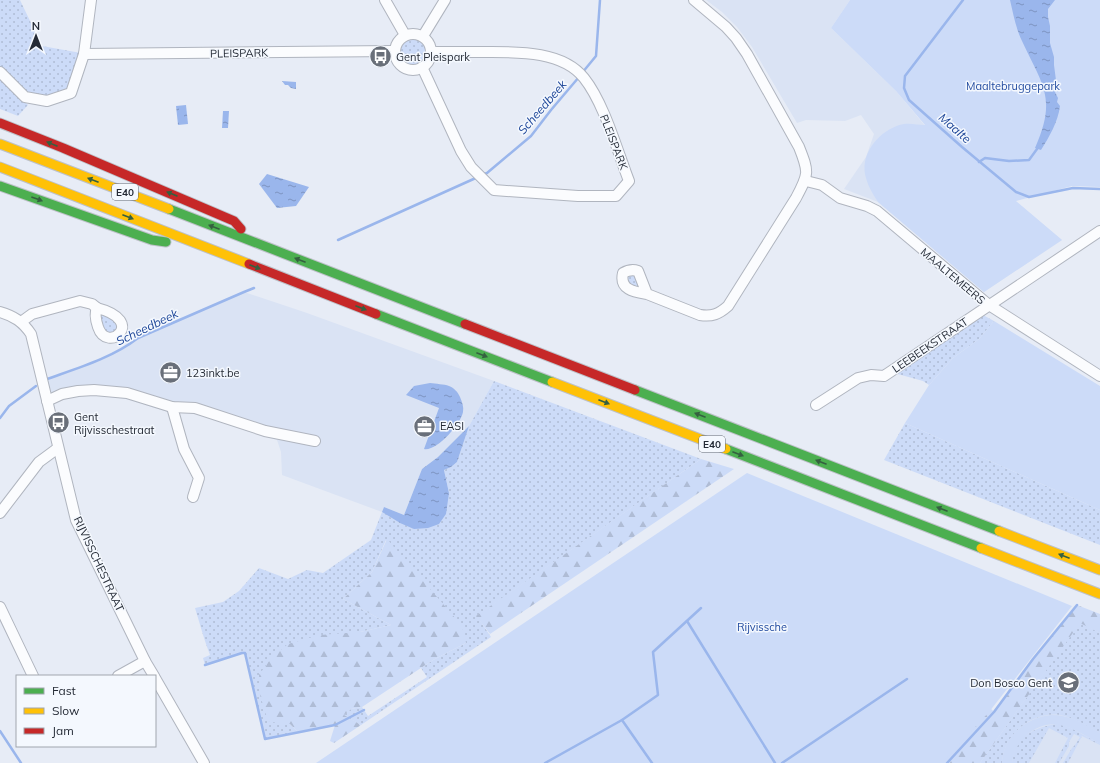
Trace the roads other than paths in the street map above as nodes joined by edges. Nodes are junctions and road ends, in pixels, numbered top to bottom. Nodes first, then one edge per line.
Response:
1 (91, 0) edge
2 (385, 0) edge
3 (444, 0) edge
4 (694, 0) edge
5 (405, 35) junction
6 (423, 36) junction
7 (394, 51) junction
8 (431, 52) junction
9 (84, 54) junction
10 (422, 67) junction
11 (0, 72) edge
12 (0, 123) edge
13 (0, 144) edge
14 (0, 167) edge
15 (806, 181) junction
16 (0, 186) edge
17 (1100, 231) edge
18 (250, 241) junction
19 (206, 248) junction
20 (647, 294) dead end
21 (988, 306) junction
22 (97, 308) dead end
23 (0, 312) edge
24 (21, 322) junction
25 (1100, 376) edge
26 (47, 401) junction
27 (816, 405) dead end
28 (172, 407) junction
29 (315, 441) dead end
30 (58, 448) junction
31 (193, 497) dead end
32 (0, 513) edge
33 (1100, 570) edge
34 (1100, 594) edge
35 (0, 607) edge
36 (145, 661) junction
37 (33, 675) edge
38 (120, 675) edge
39 (154, 675) edge
40 (156, 679) edge
41 (204, 763) edge

1 - 9 street
2 - 5 street
3 - 6 street
4 - 15 street
5 - 6 street
5 - 7 street
6 - 8 street
7 - 9 street, PLEISPARK
7 - 10 street
8 - 10 street
8 - 10 street, PLEISPARK
9 - 11 street
18 -> 12 highway
18 -> 13 highway, E40
14 -> 19 highway, E40
15 - 20 street
15 - 21 street, MAALTEMEERS
16 -> 19 highway
17 - 21 street, LEEBEEKSTRAAT
33 -> 18 highway, E40
19 -> 34 highway, E40
21 - 25 street, MAALTEMEERS
21 - 27 street, LEEBEEKSTRAAT
22 - 24 street
23 - 24 street
24 - 26 street, RIJVISSCHESTRAAT
26 - 28 street
26 - 30 street, RIJVISSCHESTRAAT
28 - 29 street
28 - 31 street
30 - 32 street
30 - 36 street, RIJVISSCHESTRAAT
35 - 37 street
36 - 38 street
36 - 39 street, RIJVISSCHESTRAAT
40 - 41 street, RIJVISSCHESTRAAT

